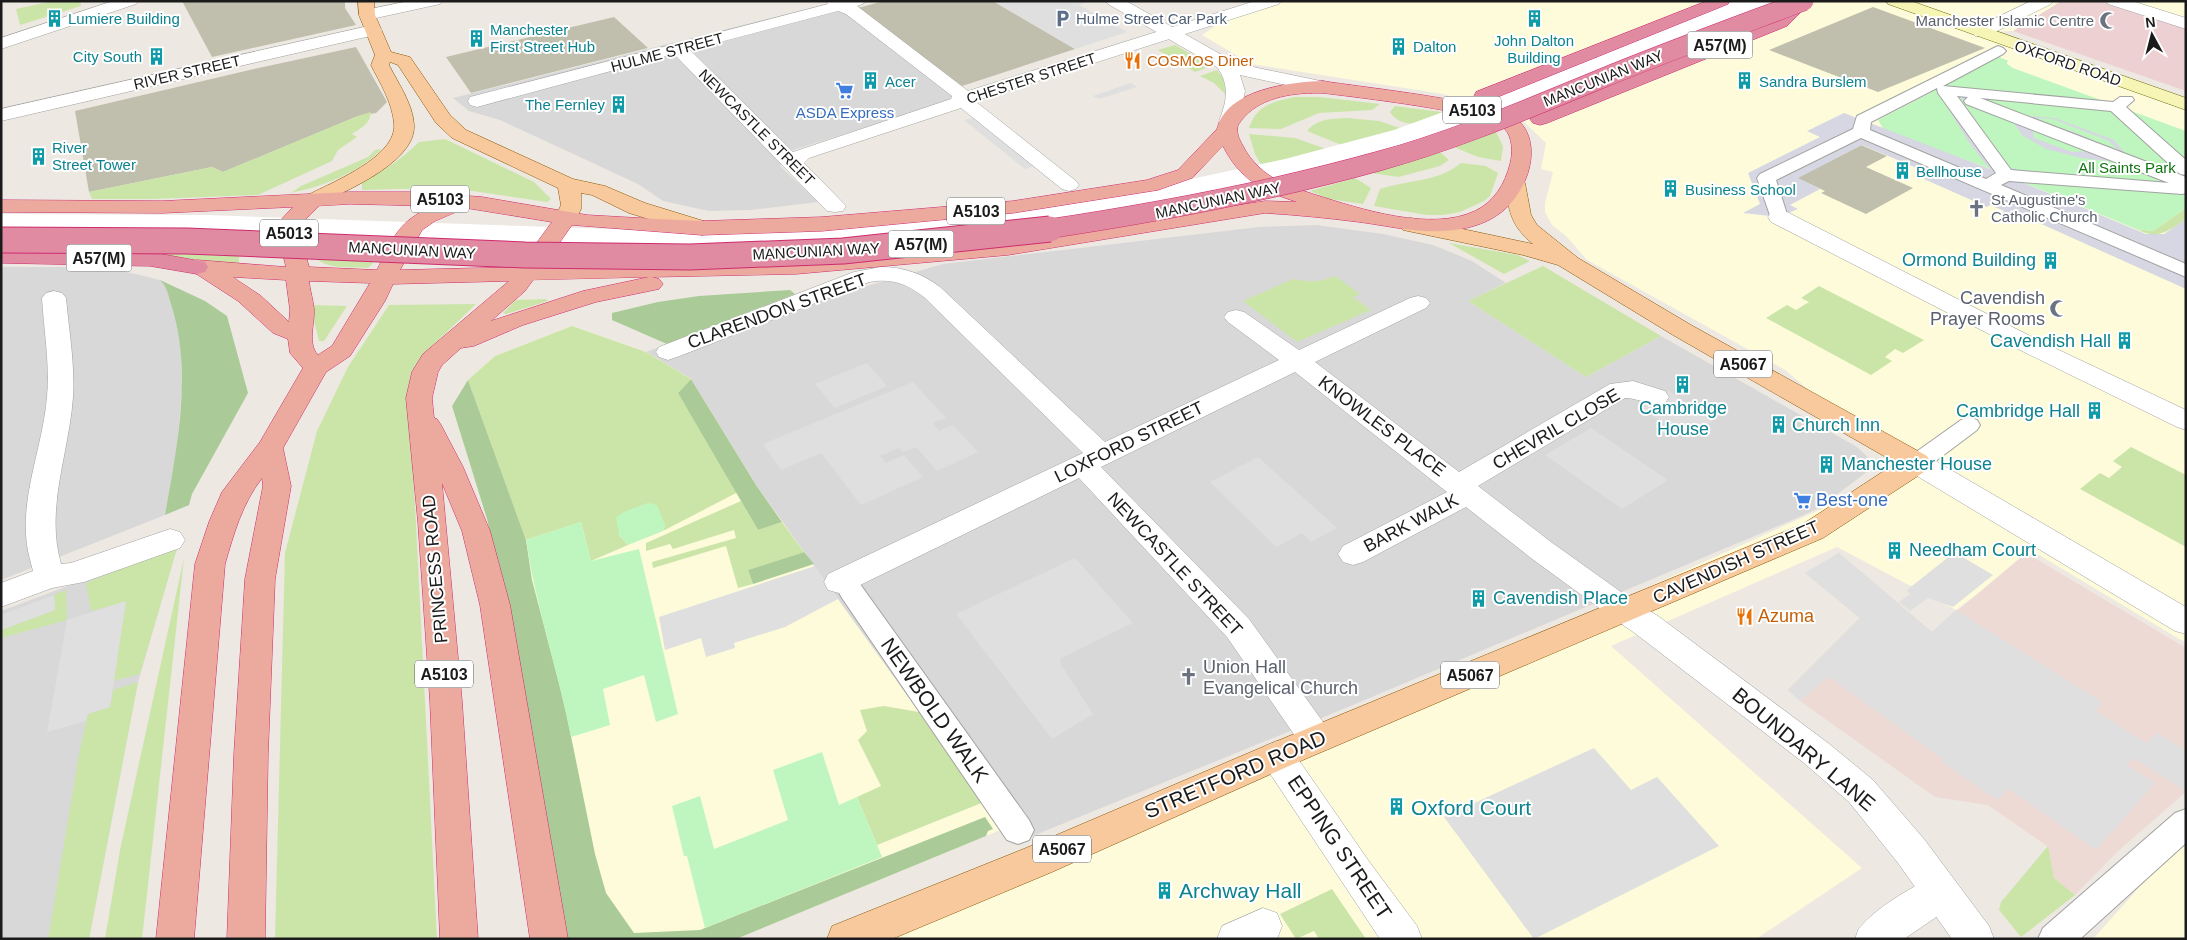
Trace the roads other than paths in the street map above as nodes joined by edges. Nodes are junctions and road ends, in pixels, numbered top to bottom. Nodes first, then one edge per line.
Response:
1 (130, 1) edge
2 (434, 1) edge
3 (1114, 1) edge
4 (1274, 1) edge
5 (1722, 1) edge
6 (1758, 1) edge
7 (1804, 1) edge
8 (1894, 1) edge
9 (2045, 1) edge
10 (2114, 1) edge
11 (844, 3) edge
12 (369, 16) edge
13 (2186, 24) edge
14 (1981, 32) junction
15 (1172, 34) junction
16 (1, 44) edge
17 (679, 49) junction
18 (1998, 51) dead end
19 (384, 55) junction
20 (1223, 63) junction
21 (1324, 87) junction
22 (1938, 87) junction
23 (961, 99) junction
24 (1408, 100) junction
25 (477, 101) dead end
26 (2186, 104) edge
27 (1, 115) edge
28 (1228, 126) junction
29 (1861, 132) junction
30 (1523, 144) junction
31 (793, 163) junction
32 (2186, 170) edge
33 (2006, 175) junction
34 (1514, 182) junction
35 (2186, 183) edge
36 (567, 184) junction
37 (1070, 184) dead end
38 (1987, 186) junction
39 (2186, 190) edge
40 (313, 200) junction
41 (469, 202) junction
42 (1, 206) edge
43 (835, 206) dead end
44 (1363, 216) junction
45 (1778, 217) joint
46 (566, 218) junction
47 (1, 224) edge
48 (1411, 225) junction
49 (702, 228) junction
50 (1, 240) edge
51 (1, 256) edge
52 (1570, 263) junction
53 (197, 267) junction
54 (796, 267) junction
55 (2177, 268) edge
56 (526, 273) junction
57 (298, 274) junction
58 (886, 274) joint
59 (385, 277) junction
60 (54, 298) dead end
61 (1418, 303) dead end
62 (1236, 316) dead end
63 (300, 335) junction
64 (668, 352) dead end
65 (1296, 360) junction
66 (316, 367) junction
67 (425, 372) junction
68 (1656, 396) dead end
69 (420, 411) junction
70 (2186, 421) edge
71 (1969, 425) dead end
72 (270, 448) junction
73 (1092, 460) junction
74 (1916, 463) junction
75 (1464, 489) junction
76 (170, 540) dead end
77 (1353, 554) dead end
78 (49, 577) junction
79 (845, 586) joint
80 (1, 595) edge
81 (1624, 610) junction
82 (2186, 622) edge
83 (1316, 739) junction
84 (1277, 756) junction
85 (2186, 823) edge
86 (1018, 830) dead end
87 (1941, 892) junction
88 (175, 939) edge
89 (246, 939) edge
90 (459, 939) edge
91 (548, 939) edge
92 (846, 939) edge
93 (1403, 939) edge
94 (1874, 939) edge
95 (1975, 939) edge
96 (2055, 939) edge

1 - 16 street
2 - 12 street, RIVER STREET
3 - 15 street
4 - 15 street, CHESTER STREET
5 - 24 highway, A57(M)
6 - 47 highway, MANCUNIAN WAY / A57(M)
7 - 30 highway, A57(M)
7 - 50 highway, MANCUNIAN WAY / A57(M), bridge
8 - 14 main road, OXFORD ROAD
9 - 14 street
10 - 13 street
11 - 17 street, HULME STREET
11 - 23 street
12 - 19 main road
12 - 27 street, RIVER STREET
14 - 26 main road, OXFORD ROAD
15 - 20 street
15 - 23 street, CHESTER STREET
17 - 25 street, HULME STREET
17 - 31 street, NEWCASTLE STREET
18 - 22 street
19 - 36 main road
19 - 40 main road, A5013
20 - 21 street
20 - 28 street
21 - 24 highway, A5103
21 - 28 highway, A5103
22 - 29 street
22 - 32 street
22 - 33 street
22 - 35 street
23 - 31 street, CHESTER STREET
23 - 37 street
24 - 30 highway, A5103
28 - 44 highway, A5103
28 - 49 highway, MANCUNIAN WAY / A5103
29 - 38 street
29 - 45 street
30 - 34 highway, A5103
31 - 43 street, NEWCASTLE STREET
33 - 38 street
33 - 39 street
34 - 48 highway, A5103
34 - 52 main road, A5067
36 - 46 main road, A5103
36 - 49 main road
38 - 55 street
40 - 41 highway, A5103
40 - 42 highway
40 - 57 highway, A5013
41 - 46 highway, A5103
41 - 59 highway, A5103
44 - 48 highway, A5103
44 - 54 highway, MANCUNIAN WAY / A5103
45 - 70 street
46 - 49 highway, MANCUNIAN WAY / A5103
46 - 56 highway, A5103
48 - 52 main road, A5067
51 - 53 highway, A57(M)
52 - 74 main road, A5067
53 - 57 highway, A57(M)
53 - 63 highway, A57(M)
54 - 56 highway, MANCUNIAN WAY / A5103
54 - 67 highway
56 - 59 highway, A5103
56 - 67 highway, PRINCESS ROAD / A5103
57 - 59 highway, A5103
57 - 63 highway, A5013
58 - 64 street, CLARENDON STREET
58 - 73 street, NEWCASTLE STREET
59 - 66 highway, A5103
60 - 78 street
61 - 65 street, LOXFORD STREET
62 - 65 street, KNOWLES PLACE
63 - 66 highway
65 - 73 street, LOXFORD STREET
65 - 75 street, KNOWLES PLACE
66 - 72 highway, A5103
67 - 69 highway, PRINCESS ROAD / A5103
68 - 75 street, CHEVRIL CLOSE
69 - 90 highway, PRINCESS ROAD / A5103
69 - 91 highway
71 - 74 street, CAVENDISH STREET
72 - 88 highway
72 - 89 highway
73 - 79 street, LOXFORD STREET
73 - 83 street, NEWCASTLE STREET
74 - 81 main road, CAVENDISH STREET / A5067
74 - 82 street
75 - 77 street, BARK WALK
75 - 81 street, KNOWLES PLACE
76 - 78 street
78 - 80 street
79 - 86 street, NEWBOLD WALK
81 - 83 main road, STRETFORD ROAD / A5067
81 - 87 street, BOUNDARY LANE
83 - 84 main road, STRETFORD ROAD
84 - 92 main road, STRETFORD ROAD / A5067
84 - 93 street, EPPING STREET
85 - 96 street
87 - 94 street
87 - 95 street, BOUNDARY LANE

